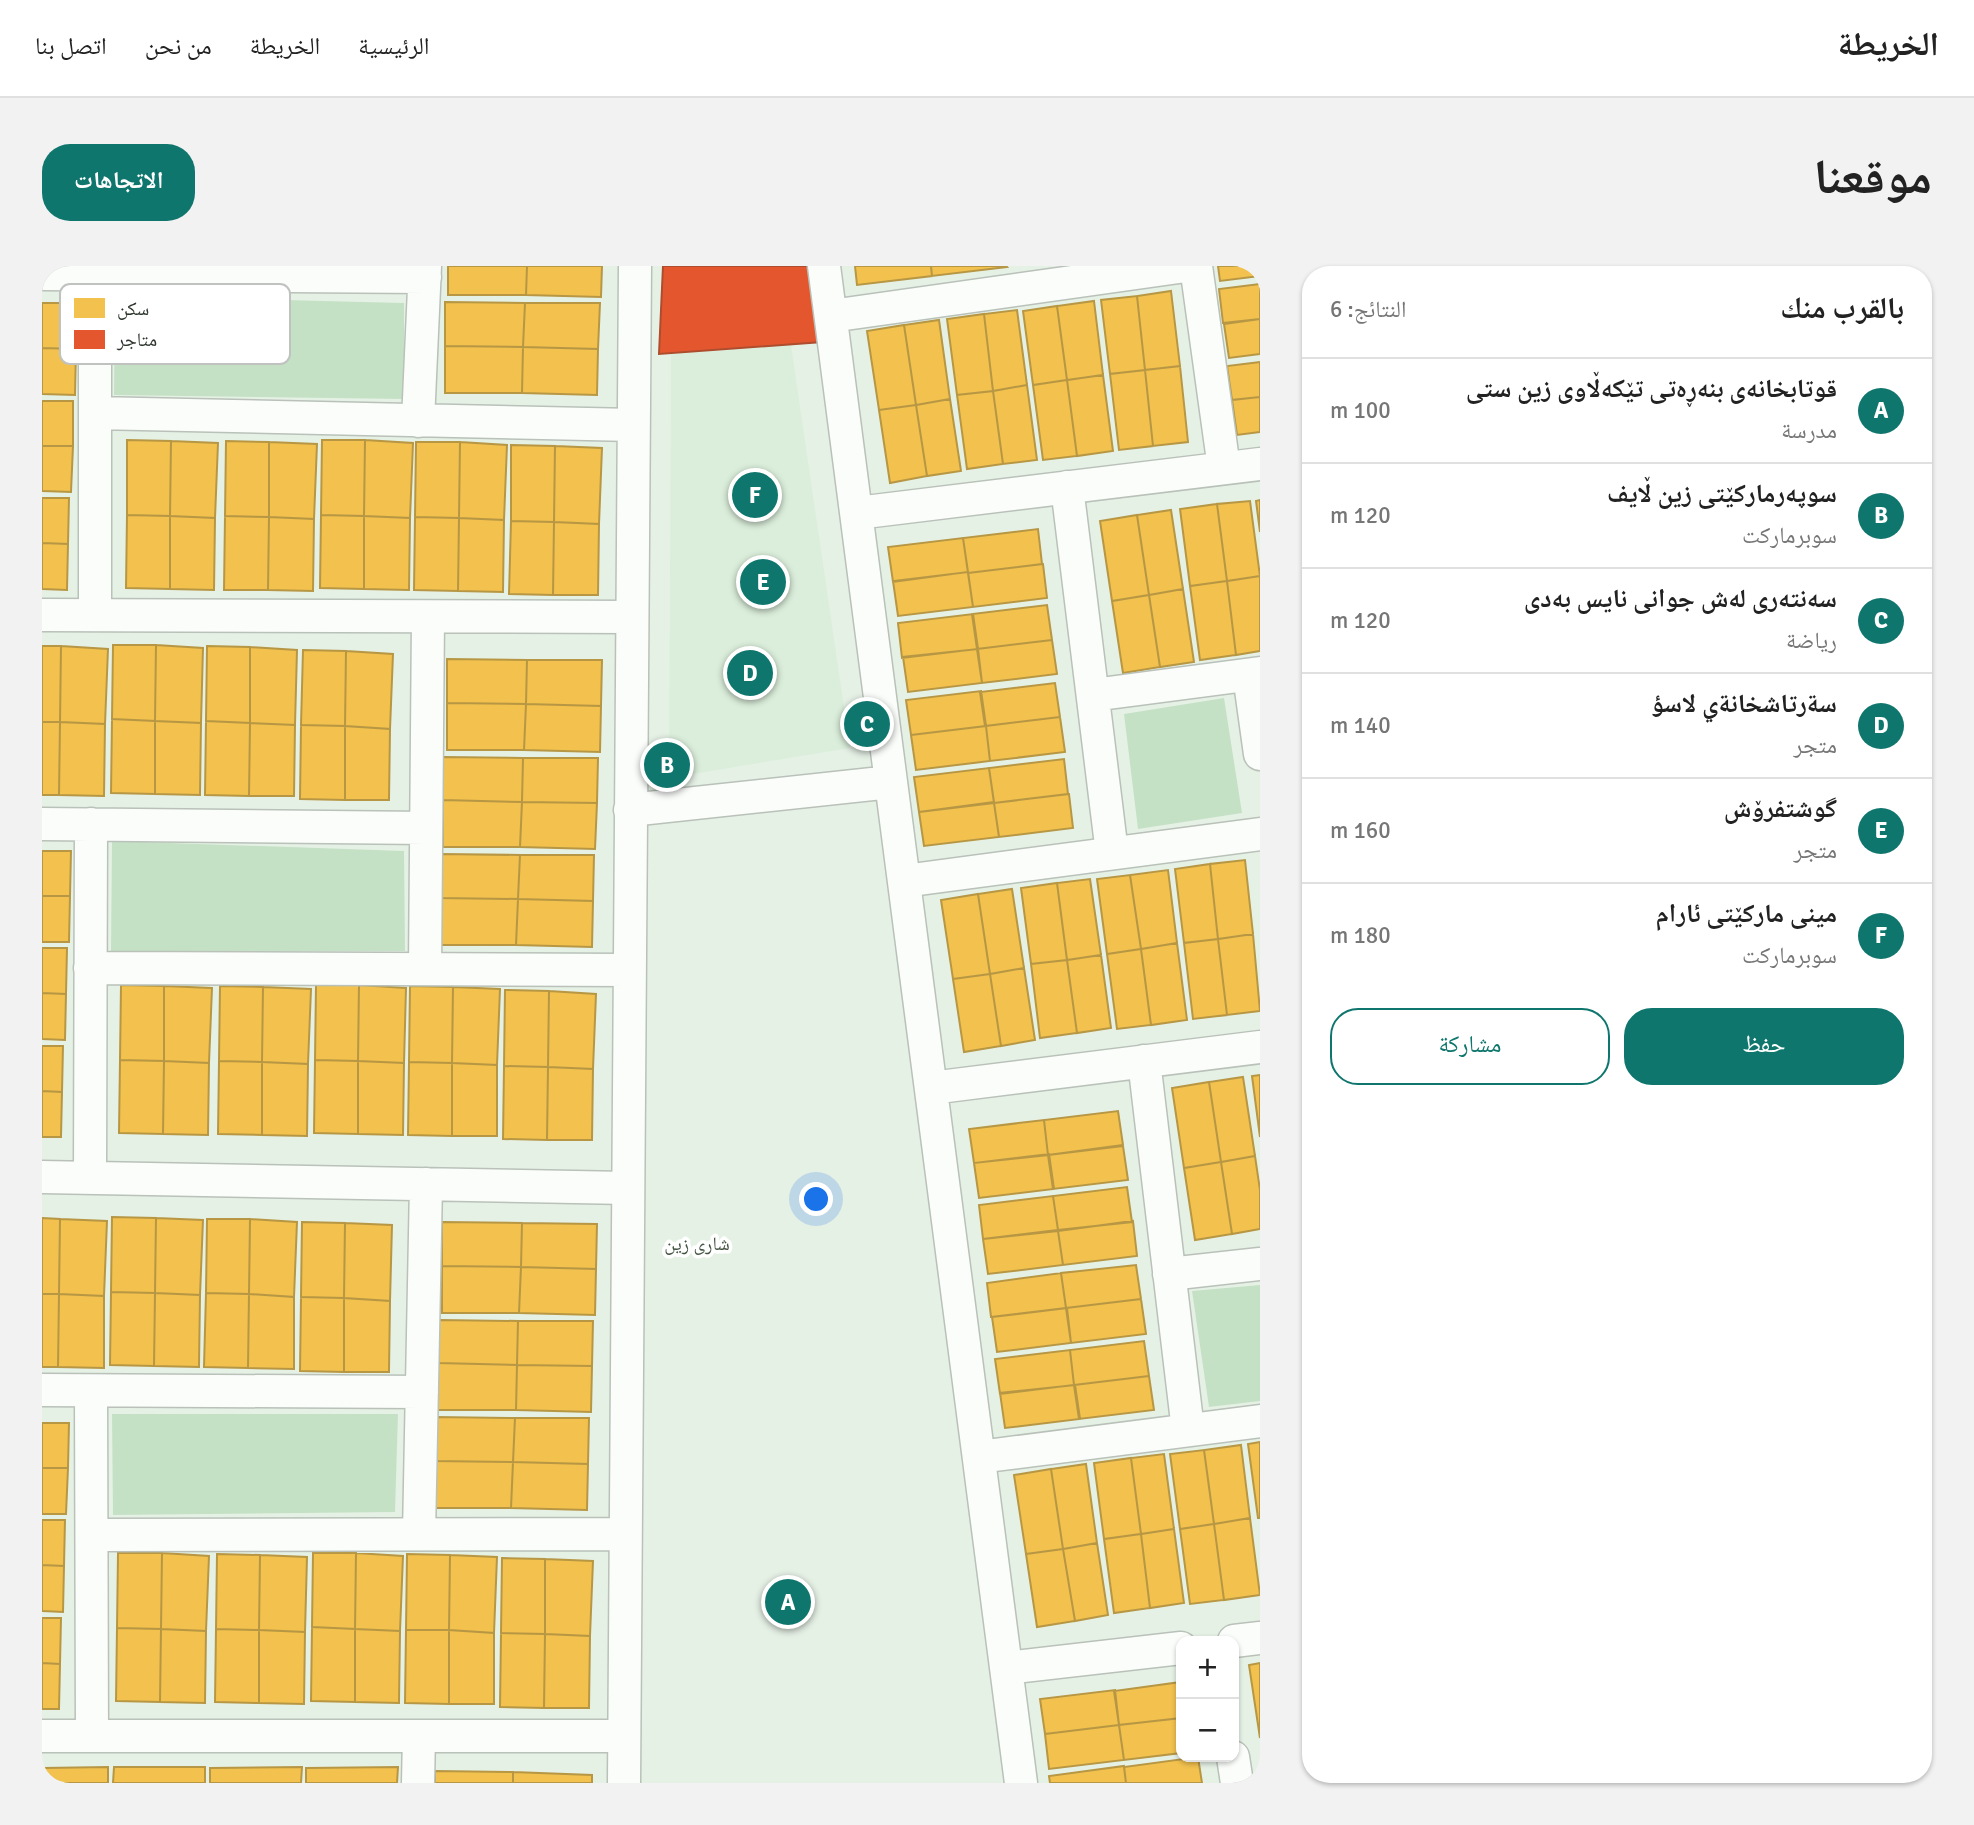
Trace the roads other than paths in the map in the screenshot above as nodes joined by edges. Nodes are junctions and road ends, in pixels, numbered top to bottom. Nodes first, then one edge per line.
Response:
1 (635, 266) edge
2 (824, 266) edge
3 (1186, 266) edge
4 (1196, 266) edge
5 (425, 271) edge
6 (42, 274) edge
7 (95, 275) junction
8 (1039, 276) edge
9 (95, 284) edge
10 (831, 316) junction
11 (95, 364) edge
12 (95, 413) junction
13 (418, 421) junction
14 (633, 425) junction
15 (1260, 464) edge
16 (1224, 468) junction
17 (1067, 487) junction
18 (857, 513) junction
19 (42, 615) edge
20 (94, 615) junction
21 (428, 617) junction
22 (631, 617) junction
23 (1254, 674) edge
24 (1093, 695) junction
25 (1260, 754) edge
26 (891, 782) junction
27 (630, 810) junction
28 (42, 824) edge
29 (90, 824) junction
30 (426, 828) junction
31 (1260, 834) edge
32 (1112, 853) junction
33 (904, 881) junction
34 (90, 968) junction
35 (425, 969) junction
36 (629, 970) junction
37 (1260, 1047) edge
38 (1144, 1061) junction
39 (931, 1088) junction
40 (42, 1177) edge
41 (90, 1178) junction
42 (426, 1184) junction
43 (627, 1188) junction
44 (1260, 1264) edge
45 (1169, 1274) junction
46 (42, 1390) edge
47 (91, 1391) junction
48 (422, 1392) junction
49 (1260, 1421) edge
50 (1188, 1430) junction
51 (979, 1457) junction
52 (419, 1534) junction
53 (625, 1534) junction
54 (92, 1535) junction
55 (1260, 1638) edge
56 (1239, 1641) edge
57 (1176, 1649) edge
58 (1006, 1668) junction
59 (42, 1736) edge
60 (92, 1736) junction
61 (419, 1736) junction
62 (623, 1736) junction
63 (1234, 1762) edge
64 (418, 1783) edge
65 (624, 1783) edge
66 (1021, 1783) edge
67 (1237, 1783) edge

1 - 14 street
2 - 10 street
3 - 8 street
4 - 16 street
5 - 7 street
5 - 13 street
6 - 7 street
7 - 9 street
8 - 10 street
10 - 18 street
11 - 12 street
12 - 13 street
12 - 20 street
13 - 14 street
14 - 22 street
15 - 16 street
16 - 17 street
17 - 18 street
17 - 24 street
18 - 26 street
19 - 20 street
20 - 21 street
21 - 22 street
21 - 30 street
22 - 27 street
23 - 24 street
23 - 25 street
24 - 32 street
26 - 27 street
26 - 33 street
27 - 36 street
28 - 29 street
29 - 30 street
29 - 34 street
30 - 35 street
31 - 32 street
32 - 33 street
33 - 39 street
34 - 35 street
34 - 41 street
35 - 36 street
36 - 43 street
37 - 38 street
38 - 39 street
38 - 45 street
39 - 51 street
40 - 41 street
41 - 42 street
42 - 43 street
42 - 48 street
43 - 53 street
44 - 45 street
45 - 50 street
46 - 47 street
47 - 48 street
47 - 54 street
48 - 52 street
49 - 50 street
50 - 51 street
51 - 58 street
52 - 53 street
52 - 54 street
53 - 62 street
54 - 60 street
55 - 56 street
57 - 58 street
58 - 66 street
59 - 60 street
60 - 61 street
61 - 62 street
61 - 64 street
62 - 65 street
63 - 67 street

